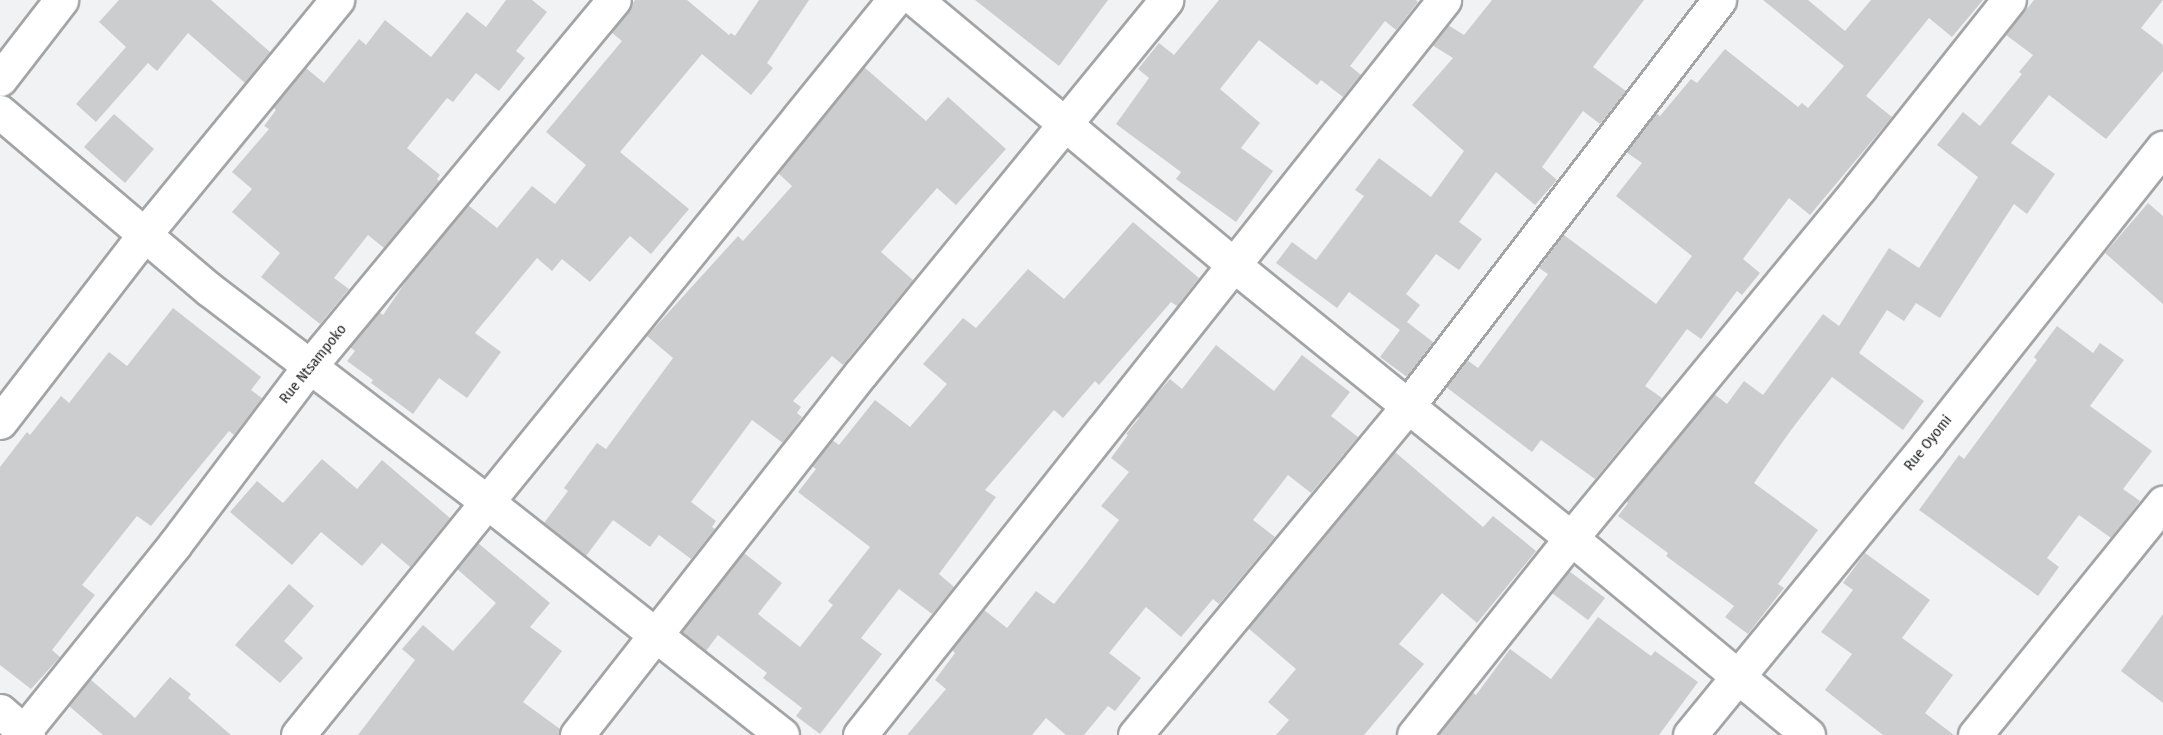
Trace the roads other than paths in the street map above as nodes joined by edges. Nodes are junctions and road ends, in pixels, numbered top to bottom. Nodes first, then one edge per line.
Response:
1 (61, 0) edge
2 (337, 0) edge
3 (614, 0) edge
4 (894, 0) edge
5 (916, 0) edge
6 (1166, 0) edge
7 (1444, 0) edge
8 (1719, 0) edge
9 (2009, 0) edge
10 (0, 79) edge
11 (0, 112) edge
12 (1066, 125) junction
13 (2163, 148) edge
14 (143, 236) junction
15 (1235, 266) junction
16 (309, 367) junction
17 (1407, 407) junction
18 (0, 422) edge
19 (486, 501) junction
20 (2163, 503) edge
21 (1571, 538) junction
22 (656, 634) junction
23 (1738, 675) junction
24 (18, 728) edge
25 (298, 735) edge
26 (577, 735) edge
27 (782, 735) edge
28 (860, 735) edge
29 (1135, 735) edge
30 (1414, 735) edge
31 (1690, 735) edge
32 (1809, 735) edge
33 (1975, 735) edge

1 - 10 street
2 - 14 street
3 - 16 street, Rue Ntsampoko
4 - 19 street
5 - 12 street
6 - 12 street
7 - 15 street
8 - 17 street
9 - 21 street
11 - 14 street
12 - 15 street
12 - 22 street
13 - 23 street, Rue Oyomi
14 - 16 street
14 - 18 street
15 - 17 street
15 - 28 street
16 - 19 street
16 - 24 street, Rue Ntsampoko
17 - 21 street
17 - 29 street
19 - 22 street
19 - 25 street
20 - 33 street
21 - 23 street
21 - 30 street
22 - 26 street
22 - 27 street
23 - 31 street, Rue Oyomi
23 - 32 street

